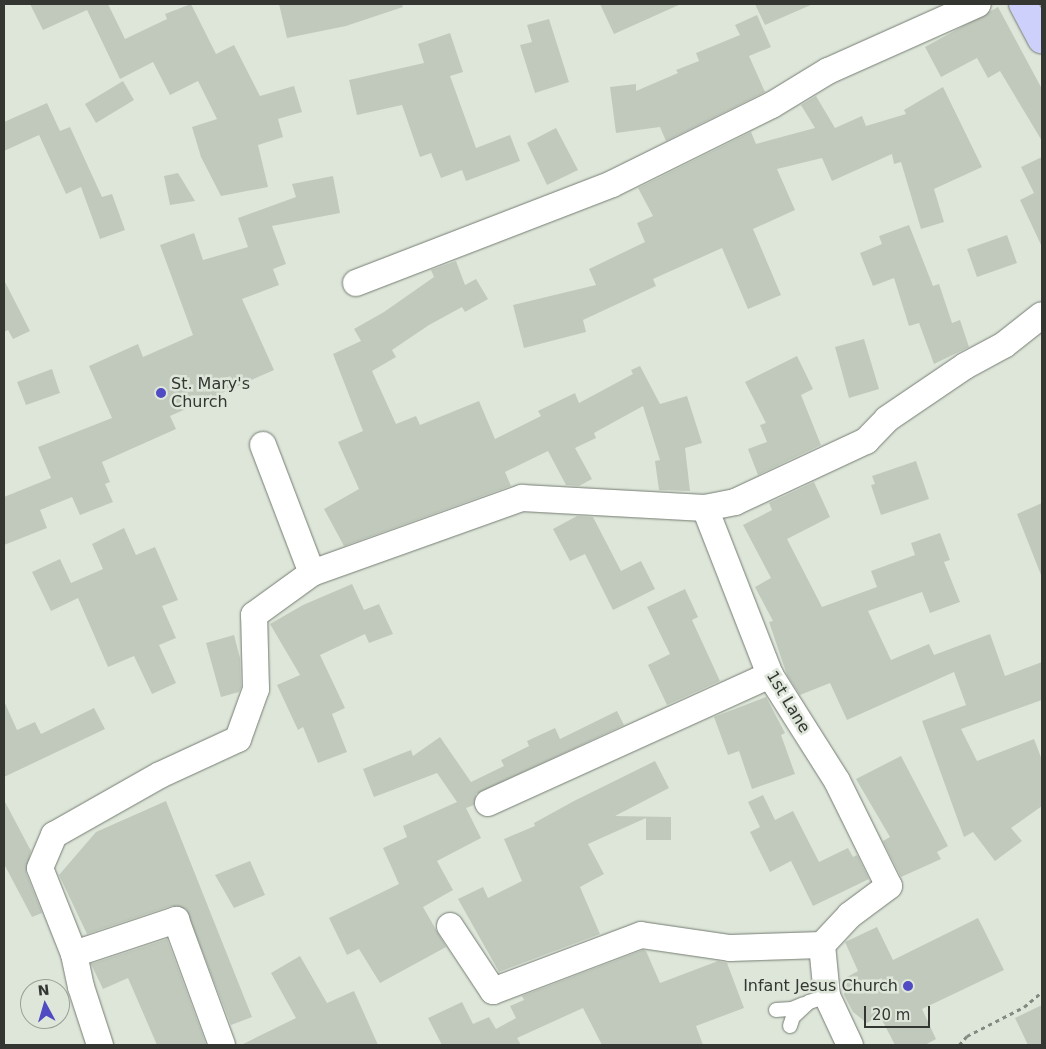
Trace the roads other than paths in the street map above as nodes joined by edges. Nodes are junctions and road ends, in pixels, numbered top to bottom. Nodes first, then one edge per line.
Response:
1 (978, 4) edge
2 (1023, 4) edge
3 (1042, 39) edge
4 (356, 283) dead end
5 (1042, 316) edge
6 (263, 445) dead end
7 (706, 508) junction
8 (312, 573) junction
9 (770, 675) junction
10 (488, 803) dead end
11 (450, 926) dead end
12 (822, 945) junction
13 (74, 954) junction
14 (818, 999) junction
15 (776, 1010) dead end
16 (790, 1026) dead end
17 (100, 1045) edge
18 (222, 1045) edge
19 (850, 1045) edge

1 - 4 street
2 - 3 highway
5 - 7 street
6 - 8 street
7 - 8 street
7 - 9 street, 1st Lane
8 - 13 street
9 - 10 street
9 - 12 street, 1st Lane
11 - 12 street
12 - 14 street
13 - 17 street
13 - 18 street
14 - 15 lane
14 - 16 lane
14 - 19 street

